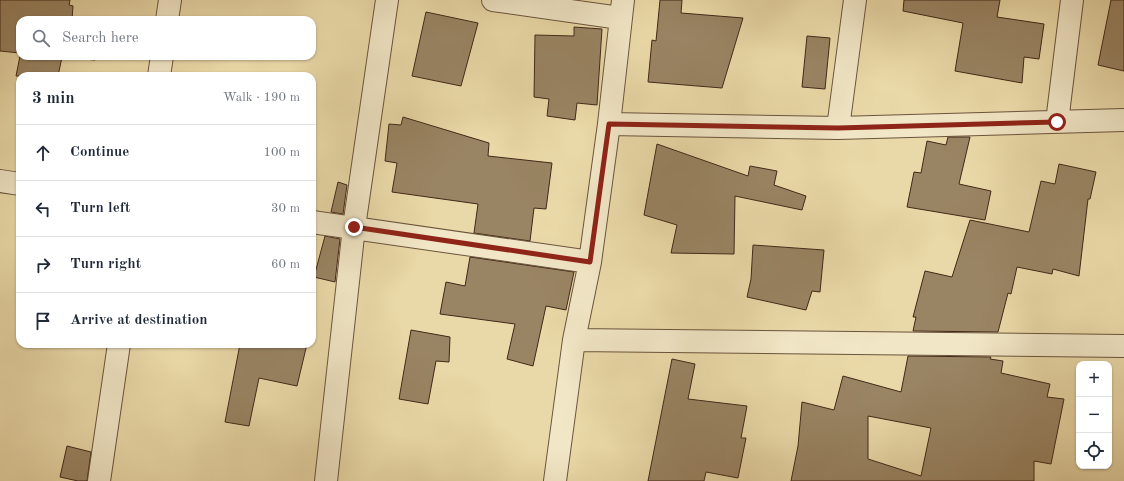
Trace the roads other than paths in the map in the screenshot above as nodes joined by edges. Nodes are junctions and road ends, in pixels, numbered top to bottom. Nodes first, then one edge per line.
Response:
1 (170, 0) edge
2 (387, 0) edge
3 (493, 0) edge
4 (855, 0) edge
5 (1072, 0) edge
6 (621, 9) edge
7 (168, 16) edge
8 (161, 60) edge
9 (160, 72) edge
10 (1124, 120) edge
11 (1057, 122) junction
12 (609, 124) junction
13 (838, 128) junction
14 (0, 181) edge
15 (16, 183) edge
16 (316, 222) edge
17 (354, 227) junction
18 (590, 262) junction
19 (574, 340) junction
20 (1124, 346) edge
21 (119, 348) edge
22 (99, 481) edge
23 (326, 481) edge
24 (555, 481) edge

1 - 7 street
2 - 17 street
3 - 6 street
4 - 13 street
5 - 11 street
6 - 12 street
8 - 9 street
10 - 11 street
11 - 13 street
12 - 13 street
12 - 18 street
14 - 15 street
16 - 17 street
17 - 18 street
17 - 23 street
18 - 19 street
19 - 20 street
19 - 24 street
21 - 22 street

